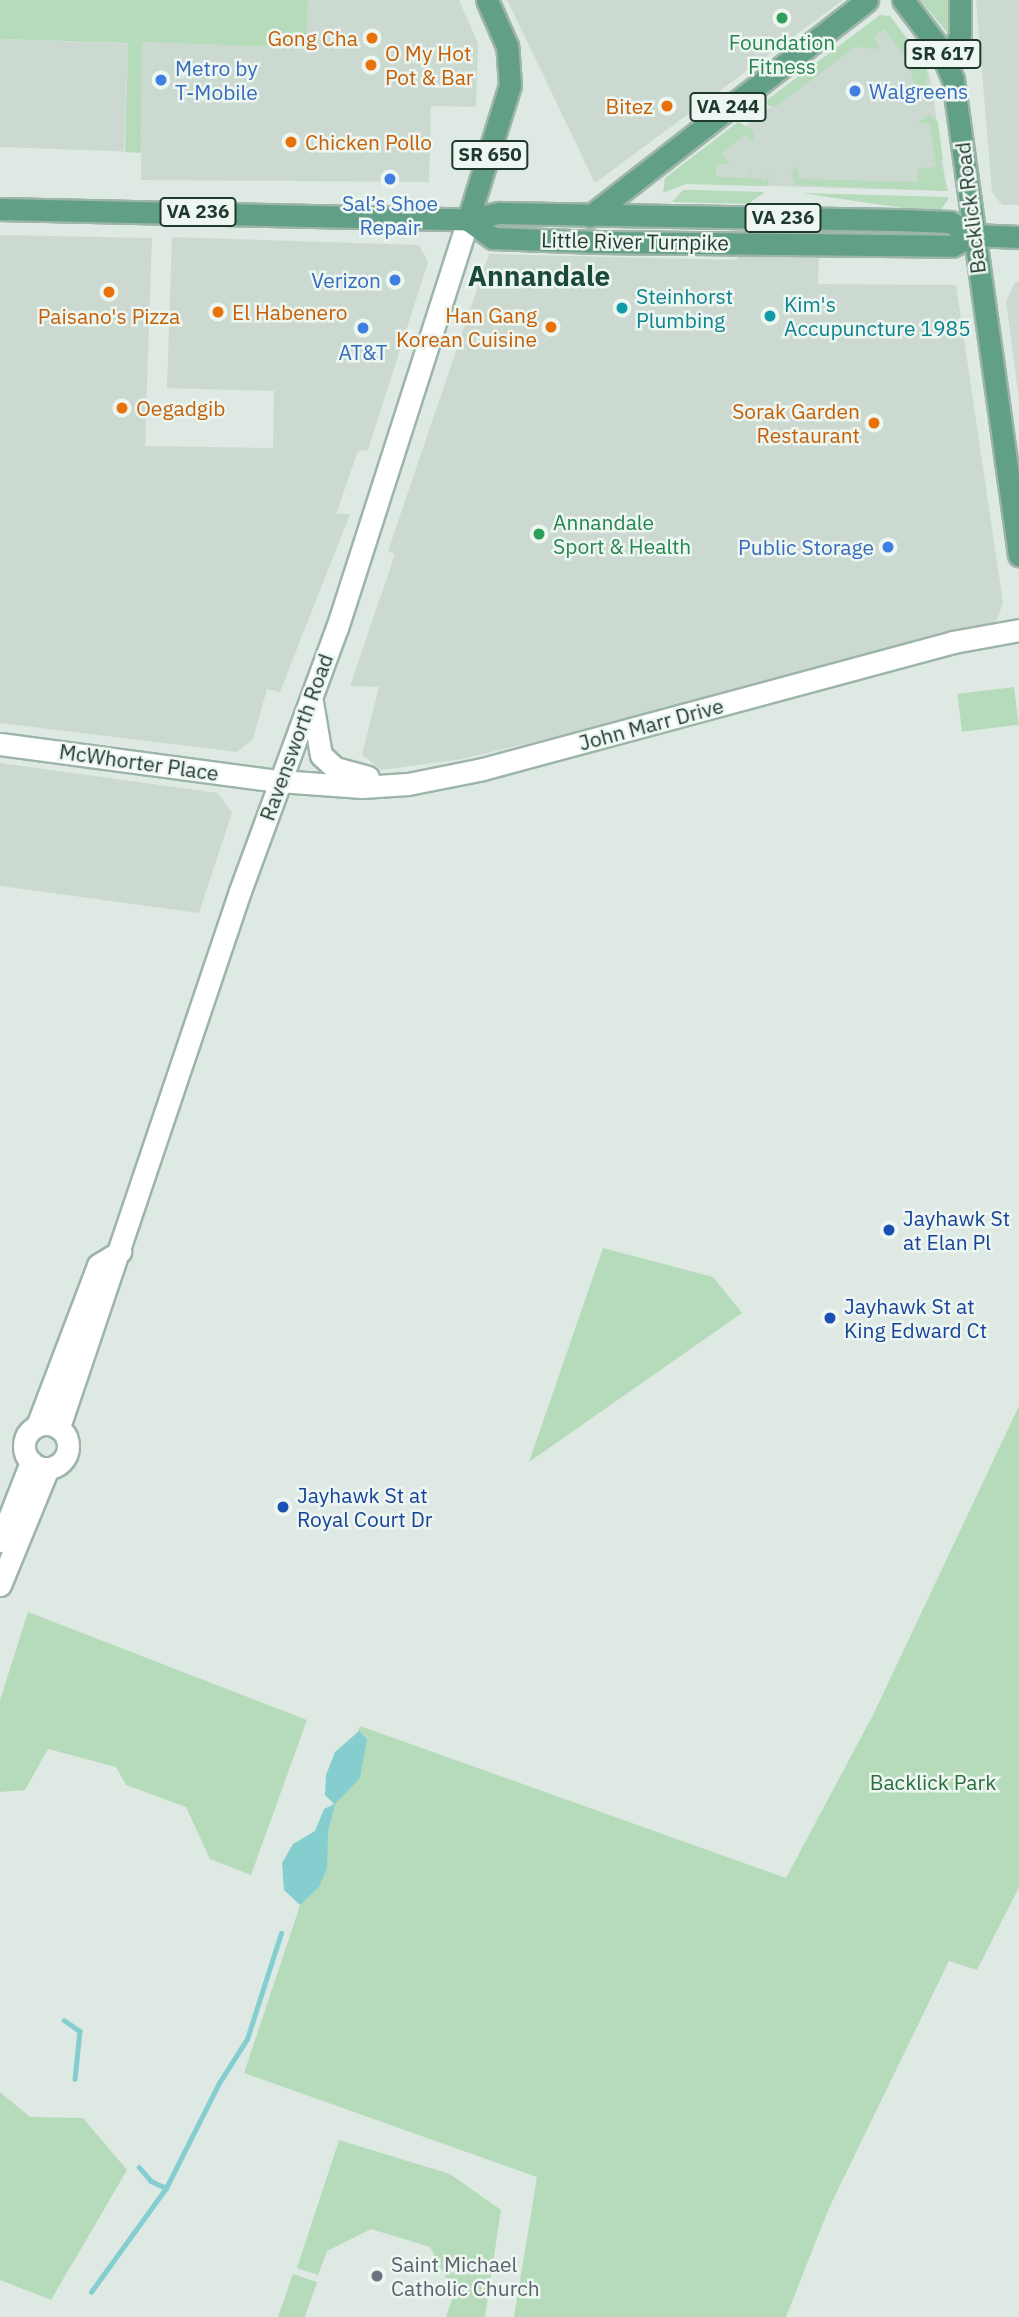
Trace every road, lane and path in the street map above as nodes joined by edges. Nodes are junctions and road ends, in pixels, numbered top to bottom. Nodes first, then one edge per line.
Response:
1 (487, 0) edge
2 (867, 0) edge
3 (903, 0) edge
4 (960, 0) edge
5 (949, 65) junction
6 (0, 209) edge
7 (590, 216) junction
8 (468, 220) junction
9 (973, 235) junction
10 (1019, 237) edge
11 (1019, 555) edge
12 (1019, 630) edge
13 (312, 694) junction
14 (0, 744) edge
15 (279, 781) junction
16 (408, 784) junction
17 (48, 1427) junction
18 (39, 1465) junction
19 (0, 1541) edge
20 (0, 1585) edge

1 - 8 main road, SR 650
2 - 7 main road, VA 244
3 - 5 main road, Backlick Road / SR 617
4 - 5 main road
5 - 9 main road, Backlick Road / SR 617
6 - 8 main road, Little River Turnpike / VA 236
7 - 8 main road, Little River Turnpike / VA 236
7 - 9 main road, Little River Turnpike / VA 236
8 - 9 main road, Little River Turnpike / VA 236
8 - 13 main road, Ravensworth Road
9 - 10 main road, Little River Turnpike / VA 236
9 - 11 main road, Backlick Road / SR 617
12 - 16 main road, John Marr Drive
13 - 15 main road, Ravensworth Road
13 - 16 main road
14 - 15 main road, McWhorter Place
15 - 16 main road, John Marr Drive
15 - 17 main road, Ravensworth Road
17 - 18 main road, Ravensworth Road
17 - 18 main road, Ravensworth Road
18 - 19 main road, Ravensworth Road
18 - 20 main road, Ravensworth Road

